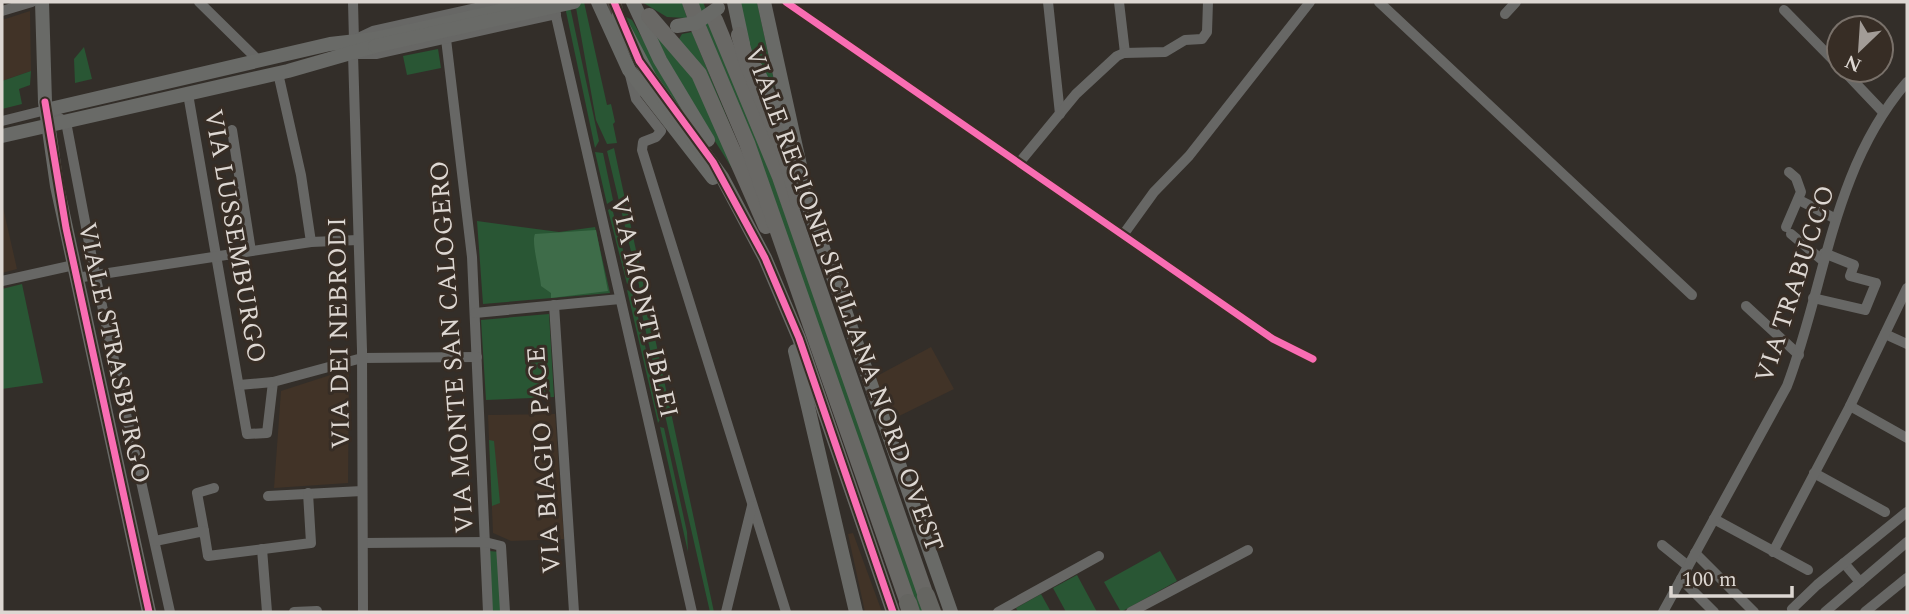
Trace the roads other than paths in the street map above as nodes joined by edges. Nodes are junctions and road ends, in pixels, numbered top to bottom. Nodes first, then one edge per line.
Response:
1 (32, 2) edge
2 (42, 2) edge
3 (199, 2) edge
4 (353, 2) edge
5 (503, 2) edge
6 (540, 2) edge
7 (574, 2) edge
8 (598, 2) edge
9 (734, 2) edge
10 (764, 2) edge
11 (786, 2) edge
12 (1048, 2) edge
13 (1119, 2) edge
14 (1208, 2) edge
15 (1310, 2) edge
16 (1379, 2) edge
17 (1516, 2) edge
18 (464, 6) edge
19 (636, 7) edge
20 (715, 8) edge
21 (1784, 10) dead end
22 (2, 11) edge
23 (1505, 14) dead end
24 (695, 16) edge
25 (618, 17) tunnel mouth
26 (739, 35) junction
27 (446, 39) junction
28 (375, 42) junction
29 (354, 47) junction
30 (1825, 52) edge
31 (1125, 53) junction
32 (259, 61) junction
33 (230, 68) junction
34 (629, 70) junction
35 (278, 73) junction
36 (204, 74) junction
37 (1907, 82) edge
38 (233, 84) junction
39 (1856, 84) edge
40 (207, 90) junction
41 (188, 94) junction
42 (46, 110) junction
43 (1882, 111) junction
44 (1059, 114) junction
45 (2, 121) edge
46 (66, 122) junction
47 (48, 126) junction
48 (233, 130) dead end
49 (2, 136) edge
50 (796, 156) junction
51 (1019, 163) junction
52 (1789, 172) dead end
53 (1799, 200) junction
54 (1836, 219) junction
55 (745, 222) junction
56 (1123, 235) junction
57 (358, 240) junction
58 (311, 242) junction
59 (251, 251) junction
60 (217, 256) junction
61 (1823, 257) junction
62 (765, 258) junction
63 (75, 272) junction
64 (95, 274) junction
65 (2, 281) edge
66 (1907, 288) edge
67 (780, 293) junction
68 (1692, 295) dead end
69 (1813, 298) junction
70 (620, 299) junction
71 (554, 305) junction
72 (1746, 306) dead end
73 (475, 313) junction
74 (1885, 334) junction
75 (1907, 344) edge
76 (1799, 355) junction
77 (477, 357) junction
78 (362, 358) junction
79 (1313, 359) dead end
80 (846, 368) junction
81 (829, 374) junction
82 (273, 382) junction
83 (239, 385) junction
84 (1850, 406) junction
85 (128, 420) junction
86 (108, 424) junction
87 (1907, 438) edge
88 (845, 473) junction
89 (1814, 473) junction
90 (828, 483) junction
91 (214, 488) dead end
92 (362, 491) junction
93 (309, 493) junction
94 (268, 496) dead end
95 (752, 505) junction
96 (1885, 512) dead end
97 (1907, 512) edge
98 (1714, 519) junction
99 (204, 531) junction
100 (155, 541) junction
101 (485, 542) junction
102 (1907, 542) edge
103 (363, 544) junction
104 (1662, 545) dead end
105 (262, 549) junction
106 (1248, 551) dead end
107 (1773, 552) junction
108 (1695, 553) junction
109 (1098, 556) dead end
110 (1844, 563) junction
111 (1688, 566) junction
112 (1808, 570) dead end
113 (1907, 578) edge
114 (1681, 579) junction
115 (1860, 582) junction
116 (929, 604) edge
117 (903, 610) edge
118 (317, 611) edge
119 (149, 612) edge
120 (170, 612) edge
121 (267, 612) edge
122 (294, 612) edge
123 (363, 612) edge
124 (488, 612) edge
125 (505, 612) edge
126 (574, 612) edge
127 (692, 612) edge
128 (726, 612) edge
129 (786, 612) edge
130 (856, 612) edge
131 (951, 612) edge
132 (998, 612) edge
133 (1131, 612) edge
134 (1663, 612) edge
135 (1714, 612) edge
136 (1754, 612) edge
137 (1794, 612) edge
138 (1825, 612) edge
139 (1865, 612) edge

1 - 22 street
2 - 42 street, VIALE STRASBURGO
3 - 32 street
4 - 29 street, VIA DEI NEBRODI
5 - 18 street
6 - 28 street
7 - 28 street, bridge
8 - 34 street
9 - 26 street
10 - 50 street, VIALE REGIONE SICILIANA NORD OVEST
11 - 51 street
12 - 44 street
13 - 31 street
14 - 31 street
15 - 56 street
16 - 68 street
17 - 23 street
18 - 29 street
19 - 20 street, bridge
19 - 62 street
19 - 81 main road
20 - 80 main road, VIALE REGIONE SICILIANA NORD OVEST
21 - 30 street
24 - 81 main road, VIALE REGIONE SICILIANA NORD OVEST
25 - 55 street, VIALE REGIONE SICILIANA NORD OVEST
26 - 50 street
26 - 80 main road
27 - 29 street
27 - 70 street, VIA MONTI IBLEI
27 - 73 street, VIA MONTE SAN CALOGERO
28 - 29 street
29 - 32 street
29 - 35 street
29 - 57 street, VIA DEI NEBRODI
31 - 44 street
32 - 33 street
33 - 36 street
33 - 38 street
34 - 55 street
34 - 95 street
35 - 38 street
35 - 58 street
36 - 40 street
36 - 42 street
37 - 43 street, VIA TRABUCCO
38 - 40 street
39 - 43 street
40 - 41 street
41 - 46 street
41 - 60 street, VIA LUSSEMBURGO
42 - 45 street
42 - 46 street
42 - 47 street, VIALE STRASBURGO
43 - 54 street, VIA TRABUCCO
44 - 51 street
46 - 47 street
46 - 64 street, VIALE STRASBURGO
47 - 49 street
47 - 63 street, VIALE STRASBURGO
48 - 59 street
50 - 131 street, VIALE REGIONE SICILIANA NORD OVEST
51 - 56 street
52 - 53 street
53 - 54 street
53 - 61 street
54 - 61 street, VIA TRABUCCO
55 - 62 street, VIALE REGIONE SICILIANA NORD OVEST
56 - 79 street
57 - 58 street
57 - 78 street, VIA DEI NEBRODI
58 - 59 street
59 - 60 street
60 - 64 street
60 - 83 street, VIA LUSSEMBURGO
61 - 69 street, VIA TRABUCCO
61 - 69 street
62 - 67 street, VIALE REGIONE SICILIANA NORD OVEST
63 - 64 street
63 - 65 street
63 - 86 street, VIALE STRASBURGO
64 - 85 street, VIALE STRASBURGO
66 - 74 street
67 - 88 street, VIALE REGIONE SICILIANA NORD OVEST
67 - 90 street
69 - 76 street, VIA TRABUCCO
70 - 71 street
70 - 127 street, VIA MONTI IBLEI
71 - 73 street
71 - 126 street, VIA BIAGIO PACE
72 - 76 street
73 - 77 street, VIA MONTE SAN CALOGERO
74 - 75 street
74 - 84 street
76 - 98 street, VIA TRABUCCO
77 - 78 street, VIA LUSSEMBURGO
77 - 101 street, VIA MONTE SAN CALOGERO
78 - 82 street, VIA LUSSEMBURGO
78 - 92 street, VIA DEI NEBRODI
80 - 116 main road, VIALE REGIONE SICILIANA NORD OVEST
81 - 117 main road, VIALE REGIONE SICILIANA NORD OVEST
82 - 83 street, VIA LUSSEMBURGO
82 - 83 street, VIA LUSSEMBURGO
84 - 87 street
84 - 89 street
85 - 86 street
85 - 100 street, VIALE STRASBURGO
86 - 119 street, VIALE STRASBURGO
88 - 90 street
88 - 117 street, VIALE REGIONE SICILIANA NORD OVEST
89 - 96 street
89 - 107 street
90 - 130 street
91 - 99 street
92 - 93 street
92 - 103 street, VIA DEI NEBRODI
93 - 94 street
93 - 105 street
95 - 128 street
95 - 129 street
97 - 110 street
98 - 107 street
98 - 108 street, VIA TRABUCCO
99 - 100 street
99 - 105 street
100 - 120 street, VIALE STRASBURGO
101 - 103 street
101 - 124 street, VIA MONTE SAN CALOGERO
101 - 125 street
102 - 115 street
103 - 123 street, VIA DEI NEBRODI
104 - 111 street
105 - 121 street
106 - 133 street
107 - 112 street
108 - 111 street, VIA TRABUCCO
108 - 136 street
109 - 132 street
110 - 115 street
110 - 137 street
111 - 114 street, VIA TRABUCCO
113 - 139 street
114 - 134 street, VIA TRABUCCO
114 - 135 street
115 - 138 street
118 - 122 street

